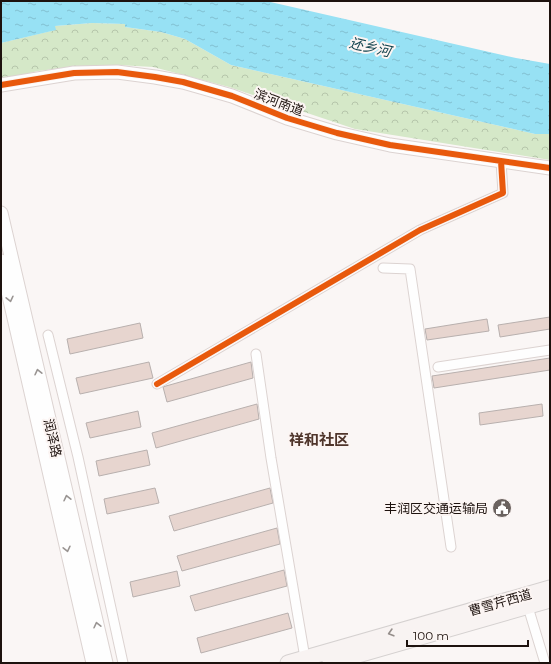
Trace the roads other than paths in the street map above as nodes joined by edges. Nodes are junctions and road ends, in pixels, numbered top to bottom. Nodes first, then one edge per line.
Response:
1 (1, 85) edge
2 (501, 161) junction
3 (550, 168) edge
4 (1, 213) edge
5 (1, 261) edge
6 (383, 268) dead end
7 (48, 336) dead end
8 (550, 350) edge
9 (256, 354) dead end
10 (438, 367) dead end
11 (158, 384) dead end
12 (450, 547) dead end
13 (550, 588) edge
14 (550, 600) edge
15 (528, 607) junction
16 (306, 658) junction
17 (93, 663) edge
18 (106, 663) edge
19 (123, 663) edge
20 (288, 663) edge
21 (330, 663) edge
22 (545, 663) edge

1 - 2 main road, 滨河南道
2 - 3 main road, 滨河南道
2 - 11 street
18 -> 4 main road, 润泽路
5 -> 17 main road, 润泽路
6 - 12 street
7 - 19 street
8 - 10 street
9 - 16 street
13 -> 16 main road, 曹雪芹西道
14 - 15 main road, 曹雪芹西道
15 - 21 main road, 曹雪芹西道
15 - 22 street
16 - 20 main road, 曹雪芹西道

